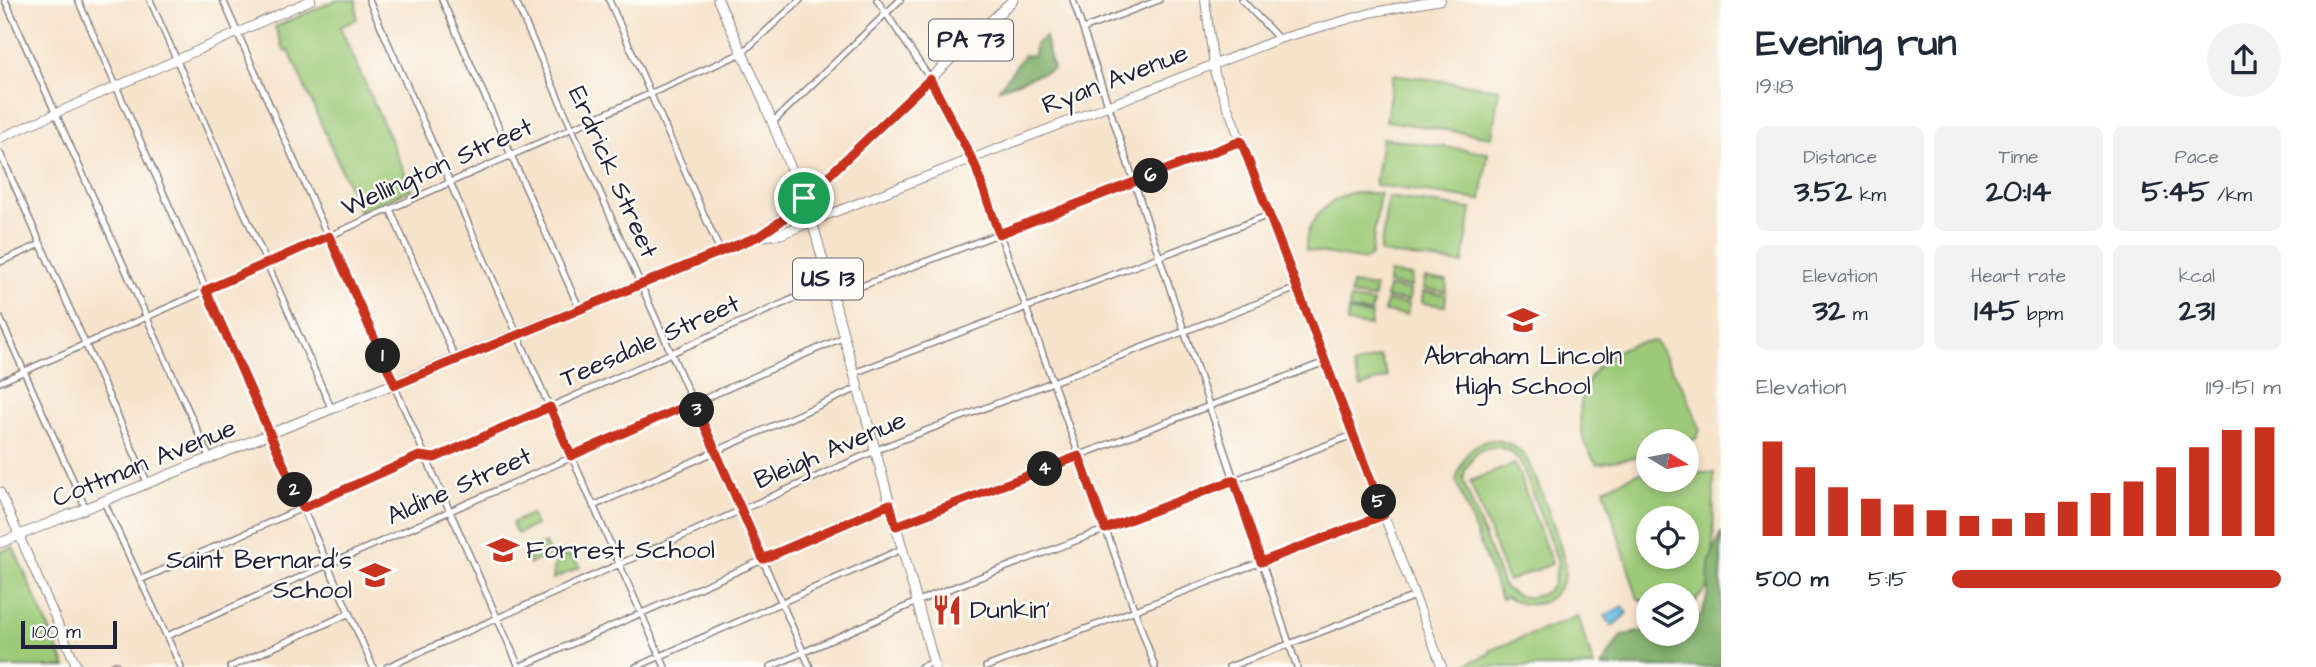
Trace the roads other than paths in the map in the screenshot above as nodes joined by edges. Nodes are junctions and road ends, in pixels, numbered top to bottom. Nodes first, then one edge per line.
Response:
1 (5, 0) edge
2 (78, 0) edge
3 (150, 0) edge
4 (223, 0) edge
5 (311, 0) edge
6 (369, 0) edge
7 (442, 0) edge
8 (514, 0) edge
9 (609, 0) edge
10 (718, 0) edge
11 (800, 0) edge
12 (877, 0) edge
13 (900, 0) edge
14 (1013, 0) edge
15 (1073, 0) edge
16 (1159, 0) edge
17 (1205, 0) edge
18 (1242, 0) edge
19 (1441, 0) edge
20 (297, 3) edge
21 (886, 13) junction
22 (1083, 29) junction
23 (237, 33) junction
24 (1279, 39) junction
25 (742, 53) junction
26 (177, 60) junction
27 (1214, 63) junction
28 (930, 79) junction
29 (116, 86) junction
30 (651, 93) junction
31 (1109, 104) junction
32 (55, 113) junction
33 (773, 122) junction
34 (572, 127) junction
35 (0, 138) edge
36 (1241, 141) junction
37 (0, 153) edge
38 (511, 155) junction
39 (971, 158) junction
40 (450, 182) junction
41 (1135, 182) junction
42 (804, 198) junction
43 (390, 209) junction
44 (1269, 215) junction
45 (812, 221) junction
46 (999, 234) junction
47 (329, 236) junction
48 (759, 236) junction
49 (41, 244) junction
50 (721, 253) junction
51 (1159, 257) junction
52 (0, 262) edge
53 (267, 263) junction
54 (829, 283) junction
55 (642, 285) junction
56 (1297, 288) junction
57 (206, 290) junction
58 (833, 297) junction
59 (1025, 308) junction
60 (580, 310) junction
61 (145, 317) junction
62 (0, 318) edge
63 (1185, 331) junction
64 (518, 335) junction
65 (844, 337) junction
66 (85, 344) junction
67 (672, 353) junction
68 (456, 360) junction
69 (1325, 362) junction
70 (24, 371) junction
71 (854, 373) junction
72 (0, 382) edge
73 (1052, 382) junction
74 (395, 385) junction
75 (858, 388) junction
76 (694, 402) junction
77 (1209, 406) junction
78 (550, 407) junction
79 (332, 410) junction
80 (271, 435) junction
81 (1353, 435) junction
82 (875, 450) junction
83 (715, 452) junction
84 (571, 456) junction
85 (1079, 456) junction
86 (426, 457) junction
87 (210, 460) junction
88 (1234, 480) junction
89 (148, 484) junction
90 (0, 492) edge
91 (103, 502) junction
92 (890, 504) junction
93 (593, 506) junction
94 (303, 508) junction
95 (86, 509) junction
96 (741, 510) junction
97 (452, 511) junction
98 (1384, 515) junction
99 (896, 526) junction
100 (1105, 529) junction
101 (19, 536) junction
102 (0, 544) edge
103 (902, 549) junction
104 (763, 559) junction
105 (1261, 562) junction
106 (329, 564) junction
107 (619, 564) junction
108 (139, 580) junction
109 (1415, 596) junction
110 (917, 602) junction
111 (782, 603) junction
112 (1135, 610) junction
113 (350, 613) junction
114 (641, 613) junction
115 (497, 618) junction
116 (167, 636) junction
117 (1289, 644) junction
118 (804, 652) junction
119 (660, 656) junction
120 (934, 664) edge
121 (77, 667) edge
122 (181, 667) edge
123 (230, 667) edge
124 (373, 667) edge
125 (387, 667) edge
126 (519, 667) edge
127 (636, 667) edge
128 (665, 667) edge
129 (770, 667) edge
130 (810, 667) edge
131 (921, 667) edge
132 (986, 667) edge
133 (1155, 667) edge
134 (1229, 667) edge
135 (1297, 667) edge
136 (1442, 667) edge

1 - 32 street
2 - 29 street
3 - 26 street
4 - 23 street
5 - 20 street
6 - 40 street
7 - 38 street
8 - 34 street, Erdrick Street
9 - 30 street
10 - 25 main road, US 13
11 - 25 street, Wellington Street
12 - 21 street
13 - 21 street
14 - 28 main road, Cottman Avenue / PA 73
15 - 22 street
16 - 22 street
17 - 27 street
18 - 24 street
19 - 24 street, Ryan Avenue
20 - 23 street
21 - 28 street
21 - 33 street
22 - 31 street
23 - 26 street
23 - 47 street
24 - 27 street, Ryan Avenue
25 - 30 street, Wellington Street
25 - 33 main road, US 13
26 - 29 street
26 - 53 street
27 - 31 street, Ryan Avenue
27 - 36 street
28 - 39 street
28 - 42 main road, Cottman Avenue / PA 73
29 - 32 street
29 - 57 street
30 - 34 street, Wellington Street
30 - 50 street
31 - 39 street, Ryan Avenue
31 - 41 street
32 - 35 street
32 - 61 street
33 - 42 main road, US 13
34 - 38 street, Wellington Street
34 - 55 street, Erdrick Street
36 - 41 street
36 - 44 street
37 - 49 street
38 - 40 street, Wellington Street
38 - 60 street
39 - 45 street, Ryan Avenue
39 - 46 street
40 - 43 street, Wellington Street
40 - 64 street
41 - 46 street
41 - 51 street
42 - 45 main road, US 13
42 - 48 main road, Cottman Avenue / PA 73
43 - 47 street, Wellington Street
43 - 68 street
44 - 51 street
44 - 56 street
45 - 48 main road
45 - 54 main road, US 13
46 - 58 street
46 - 59 street
47 - 53 street, Wellington Street
47 - 74 street
48 - 50 main road, Cottman Avenue / PA 73
49 - 52 street
49 - 66 street
50 - 55 main road, Cottman Avenue / PA 73
51 - 59 street
51 - 63 street
53 - 57 street, Wellington Street
53 - 79 street
54 - 58 main road, US 13
54 - 67 street, Teesdale Street
55 - 60 main road, Cottman Avenue / PA 73
55 - 67 street, Erdrick Street
56 - 63 street, Bleigh Avenue
56 - 69 street
57 - 61 street, Wellington Street
57 - 80 street
58 - 65 main road, US 13
59 - 71 street
59 - 73 street
60 - 64 main road, Cottman Avenue / PA 73
61 - 66 street, Wellington Street
61 - 87 street
62 - 70 street
63 - 73 street, Bleigh Avenue
63 - 77 street
64 - 68 main road, Cottman Avenue / PA 73
64 - 78 street
65 - 71 main road, US 13
65 - 76 street, Aldine Street
66 - 70 street, Wellington Street
66 - 89 street
67 - 76 street, Erdrick Street
67 - 78 street, Teesdale Street
68 - 74 main road, Cottman Avenue / PA 73
69 - 77 street
69 - 81 street
70 - 72 street, Wellington Street
70 - 95 street
71 - 75 main road, US 13
73 - 82 street, Bleigh Avenue
73 - 85 street
74 - 79 main road, Cottman Avenue / PA 73
74 - 86 street
75 - 82 main road, US 13
75 - 83 street
76 - 83 street, Erdrick Street
76 - 84 street, Aldine Street
77 - 85 street
77 - 88 street
78 - 84 street
78 - 86 street, Teesdale Street
79 - 80 main road, Cottman Avenue / PA 73
80 - 87 main road, Cottman Avenue / PA 73
80 - 94 street
81 - 88 street
81 - 98 street
82 - 92 main road, US 13
82 - 96 street, Bleigh Avenue
83 - 93 street
83 - 96 street, Erdrick Street
84 - 93 street
84 - 97 street, Aldine Street
85 - 99 street
85 - 100 street
86 - 94 street, Teesdale Street
86 - 97 street
87 - 89 main road, Cottman Avenue / PA 73
88 - 100 street
88 - 105 street
89 - 91 main road, Cottman Avenue / PA 73
90 - 101 street
91 - 95 main road, Cottman Avenue / PA 73
91 - 108 street
92 - 99 main road, US 13
92 - 104 street
93 - 107 street
94 - 106 street
94 - 108 street, Teesdale Street
95 - 101 main road, Cottman Avenue / PA 73
96 - 104 street, Erdrick Street
96 - 107 street, Bleigh Avenue
97 - 106 street, Aldine Street
97 - 115 street
98 - 105 street
98 - 109 street
99 - 103 main road, US 13
100 - 110 street
100 - 112 street
101 - 102 main road, Cottman Avenue / PA 73
101 - 121 street
103 - 110 main road, US 13
103 - 111 street
104 - 111 street, Erdrick Street
104 - 114 street
105 - 112 street
105 - 117 street
106 - 113 street
106 - 116 street, Aldine Street
107 - 114 street
107 - 115 street, Bleigh Avenue
108 - 116 street
109 - 117 street
109 - 136 street
110 - 118 street
110 - 120 main road, US 13
111 - 118 street, Erdrick Street
111 - 119 street
112 - 132 street
112 - 133 street
113 - 123 street
113 - 124 street
114 - 119 street
114 - 126 street
115 - 125 street, Bleigh Avenue
115 - 126 street
116 - 122 street
117 - 134 street
117 - 135 street
118 - 129 street
118 - 130 street, Erdrick Street
119 - 127 street
119 - 128 street
120 - 131 street

